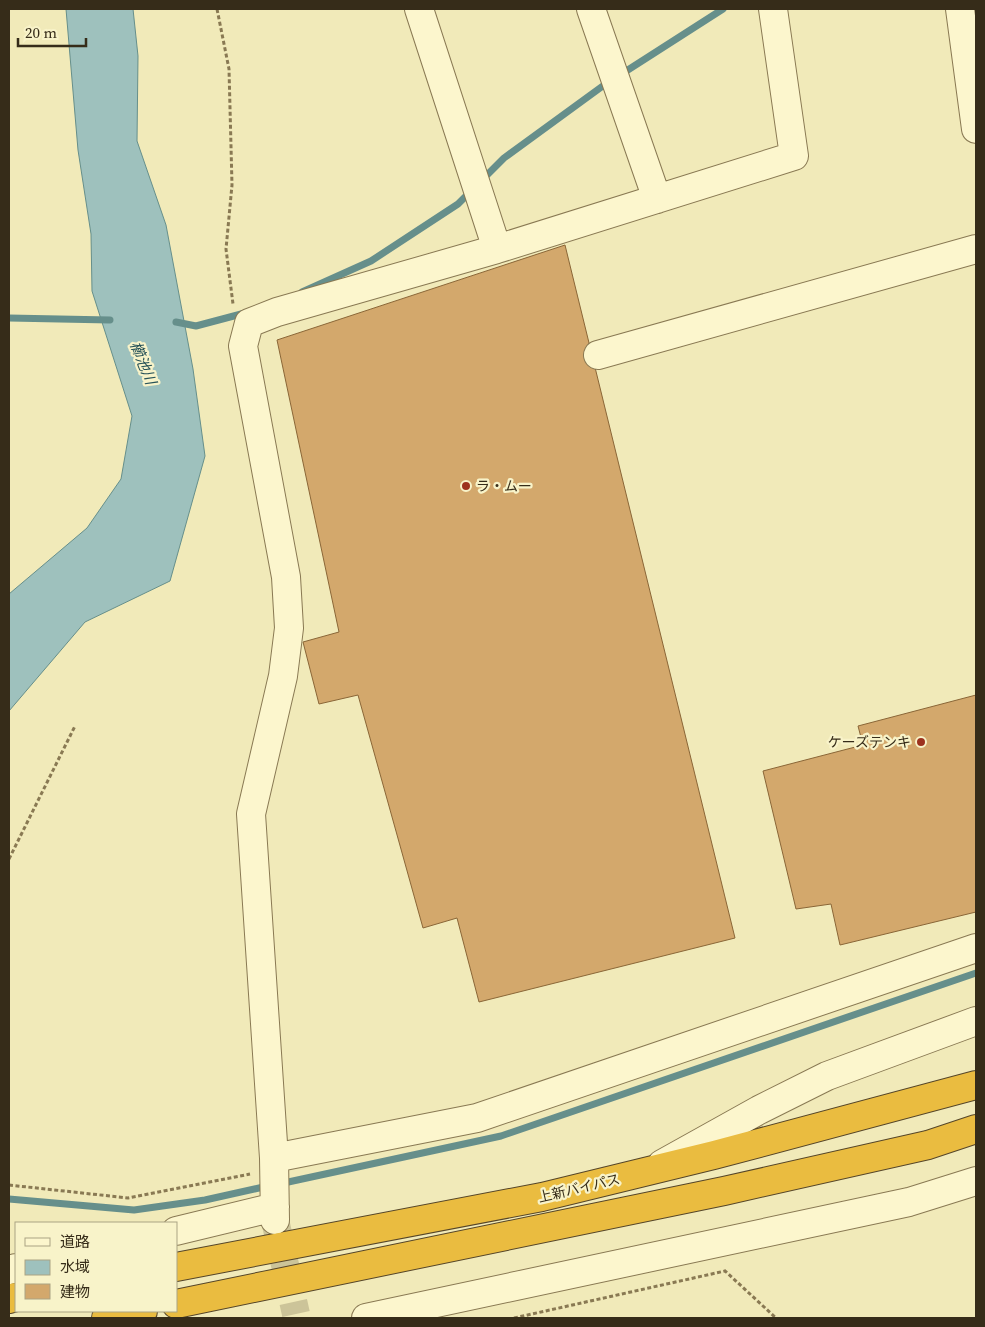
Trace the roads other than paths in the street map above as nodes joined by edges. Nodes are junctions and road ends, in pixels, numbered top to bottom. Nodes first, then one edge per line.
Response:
1 (419, 9) edge
2 (591, 9) edge
3 (773, 9) edge
4 (960, 9) edge
5 (976, 129) edge
6 (657, 199) junction
7 (496, 250) junction
8 (976, 250) edge
9 (598, 355) dead end
10 (976, 948) edge
11 (976, 1021) edge
12 (976, 1085) edge
13 (976, 1129) edge
14 (274, 1163) junction
15 (651, 1170) junction
16 (976, 1181) edge
17 (178, 1230) edge
18 (178, 1267) edge
19 (178, 1304) edge
20 (137, 1312) edge
21 (106, 1318) edge
22 (366, 1318) edge

1 - 7 street
2 - 6 street
3 - 6 street
4 - 5 street
6 - 7 street
7 - 14 street
8 - 9 street
10 - 14 street
11 - 15 street
12 - 15 highway, 上新バイパス
13 - 19 highway
14 - 17 street
15 - 18 highway, 上新バイパス
16 - 22 street
20 - 21 highway

